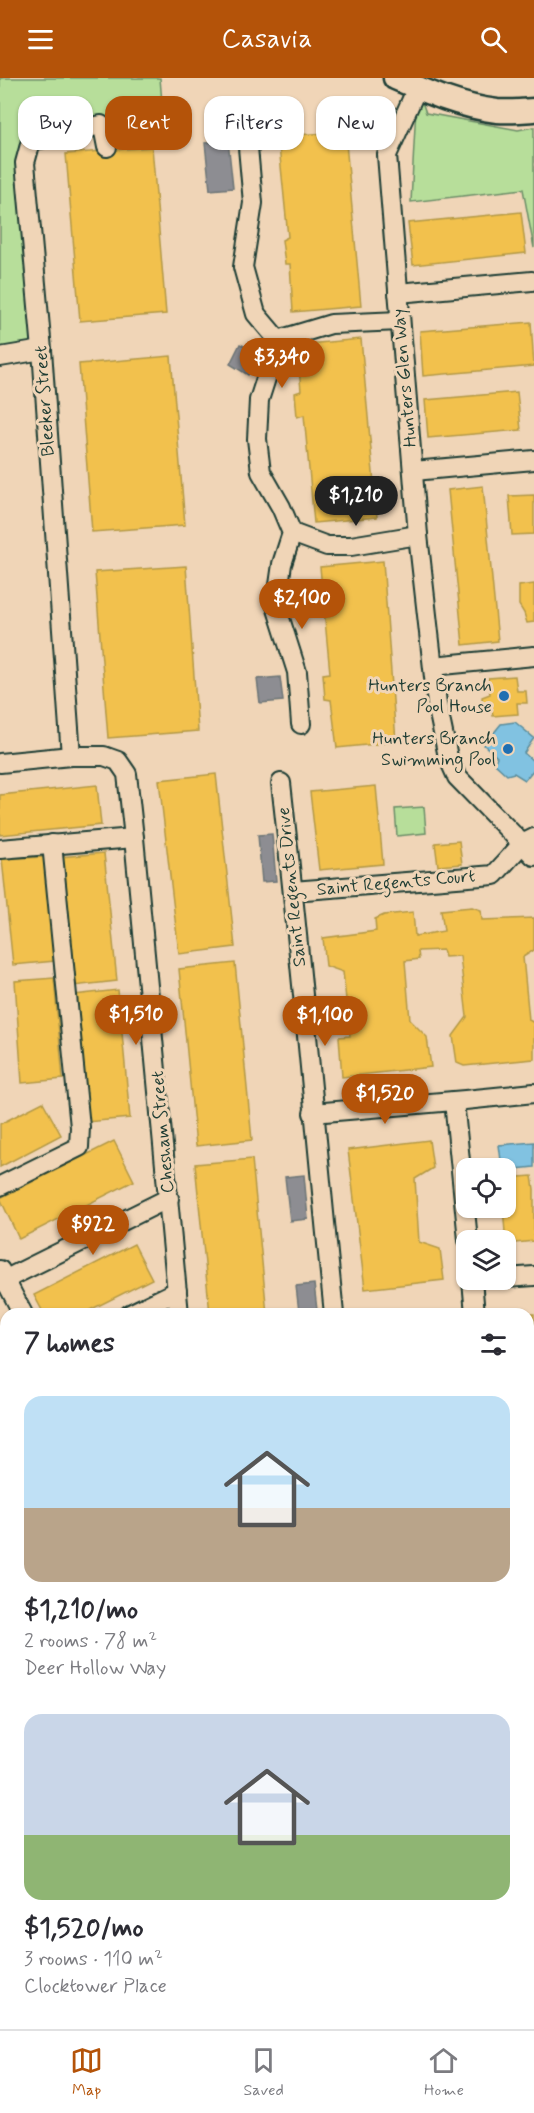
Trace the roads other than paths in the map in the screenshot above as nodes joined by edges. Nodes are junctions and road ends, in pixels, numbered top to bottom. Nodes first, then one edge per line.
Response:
1 (395, 78) edge
2 (417, 88) junction
3 (534, 110) edge
4 (105, 141) edge
5 (248, 150) edge
6 (532, 281) dead end
7 (398, 293) junction
8 (400, 321) junction
9 (278, 340) junction
10 (42, 350) junction
11 (0, 357) edge
12 (534, 460) edge
13 (414, 471) junction
14 (292, 533) junction
15 (418, 535) junction
16 (534, 656) edge
17 (434, 666) junction
18 (301, 724) dead end
19 (70, 756) junction
20 (0, 763) edge
21 (281, 783) dead end
22 (134, 838) junction
23 (52, 844) junction
24 (530, 846) edge
25 (0, 849) edge
26 (293, 891) junction
27 (534, 1093) edge
28 (454, 1101) junction
29 (313, 1113) junction
30 (0, 1186) edge
31 (169, 1197) junction
32 (467, 1230) edge
33 (534, 1276) edge
34 (2, 1277) edge
35 (516, 1277) edge
36 (476, 1290) edge
37 (177, 1291) junction
38 (20, 1308) edge
39 (142, 1308) edge
40 (178, 1308) edge
41 (333, 1308) edge
42 (475, 1308) edge

1 - 2 street
2 - 3 street
2 - 7 street, Hunters Glen Way
4 - 10 street, Bleeker Street
5 - 9 street
6 - 7 street
7 - 8 street, Hunters Glen Way
8 - 9 street
8 - 13 street, Hunters Glen Way
9 - 14 street
10 - 11 street
10 - 19 street, Bleeker Street
12 - 13 street
13 - 15 street, Hunters Glen Way
14 - 15 street
14 - 18 street
15 - 17 street, Hunters Glen Way
16 - 17 street
17 - 24 street, Hunters Glen Way
19 - 20 street
19 - 22 street, Chesham Street
21 - 26 street, Saint Regents Drive
22 - 23 street
22 - 31 street, Chesham Street
23 - 25 street
23 - 30 street
24 - 26 street, Saint Regents Court
26 - 29 street, Saint Regents Drive
27 - 28 street
28 - 29 street
28 - 32 street
29 - 41 street, Saint Regents Drive
31 - 34 street
31 - 37 street, Chesham Street
33 - 35 street
34 - 38 street
36 - 42 street
37 - 39 street
37 - 40 street, Chesham Street

